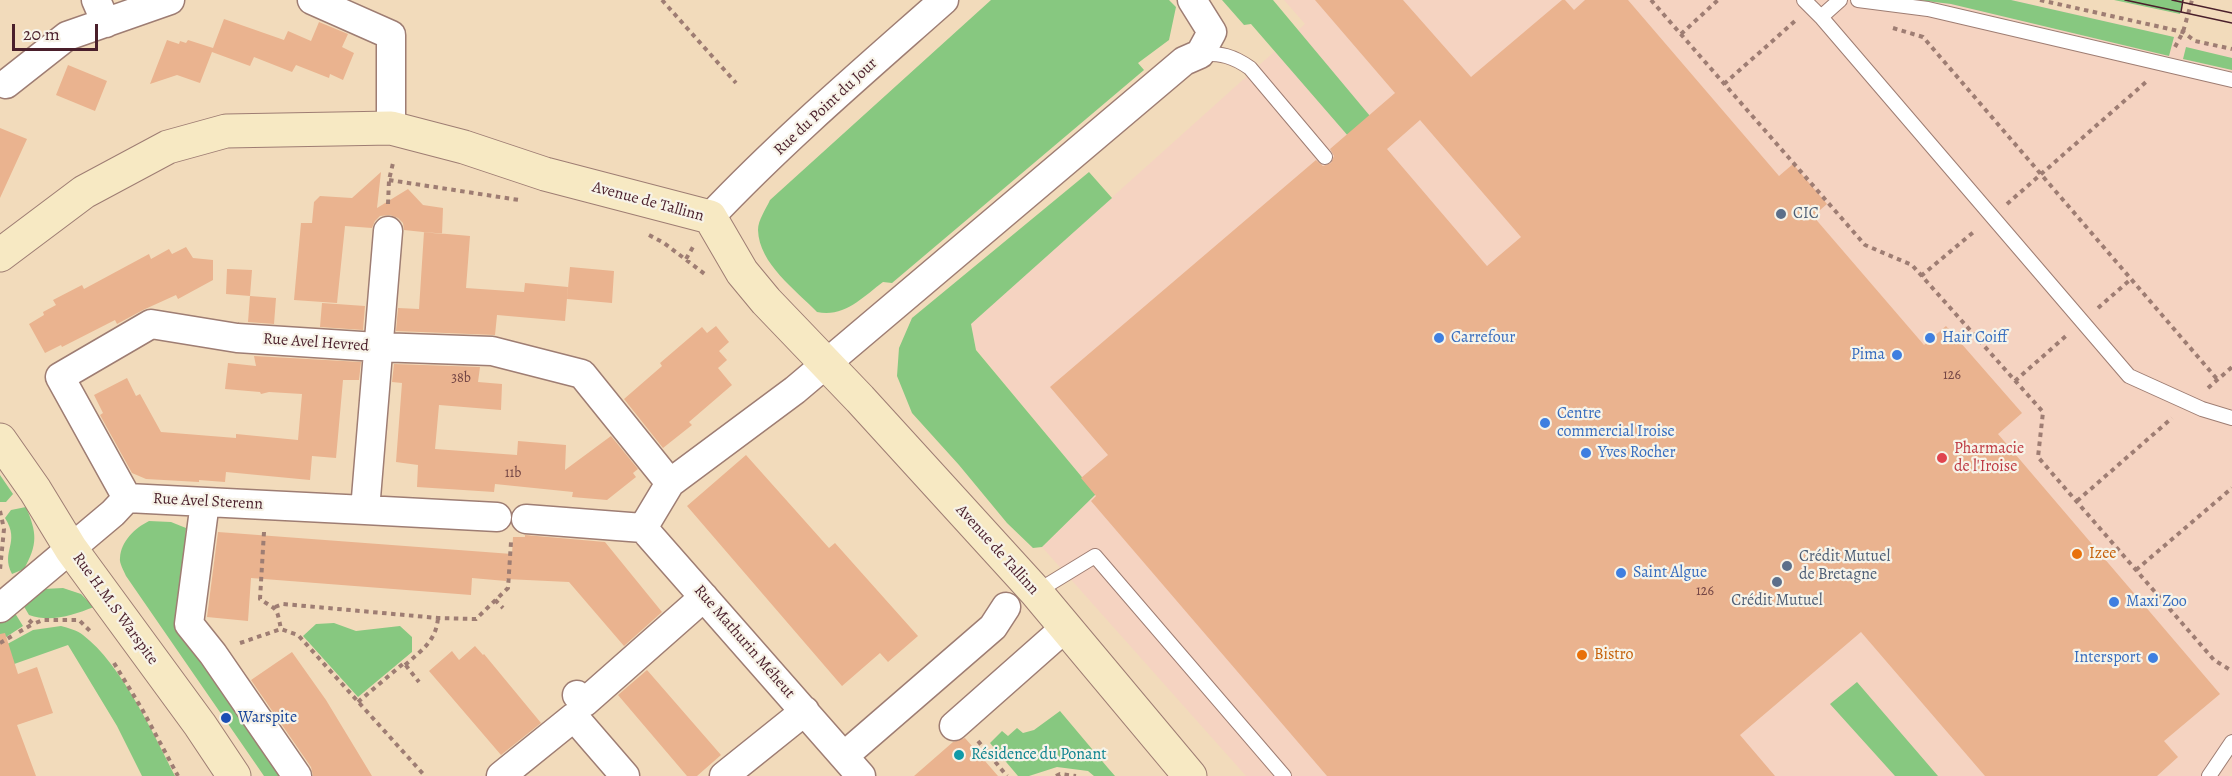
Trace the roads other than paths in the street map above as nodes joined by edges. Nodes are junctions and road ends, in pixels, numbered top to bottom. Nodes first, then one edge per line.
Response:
1 (170, 0) edge
2 (312, 0) edge
3 (944, 0) edge
4 (1192, 0) edge
5 (1840, 0) edge
6 (1858, 0) edge
7 (1812, 8) edge
8 (101, 11) edge
9 (1200, 54) junction
10 (2232, 80) edge
11 (6, 84) dead end
12 (391, 128) junction
13 (1325, 157) dead end
14 (710, 217) junction
15 (388, 231) dead end
16 (0, 255) edge
17 (377, 347) junction
18 (827, 363) junction
19 (2232, 418) edge
20 (0, 440) edge
21 (670, 483) junction
22 (127, 498) junction
23 (205, 502) junction
24 (365, 510) junction
25 (497, 517) dead end
26 (526, 519) road end
27 (643, 528) junction
28 (71, 549) junction
29 (1036, 592) junction
30 (704, 597) junction
31 (6, 603) edge
32 (1006, 607) dead end
33 (1066, 627) junction
34 (577, 695) dead end
35 (805, 711) junction
36 (957, 723) road end
37 (2232, 742) edge
38 (852, 766) edge
39 (234, 776) edge
40 (297, 776) edge
41 (501, 776) edge
42 (625, 776) edge
43 (724, 776) edge
44 (1190, 776) edge
45 (1284, 776) edge
46 (2209, 776) edge

1 - 8 street
2 - 12 street
3 - 14 street, Rue du Point du Jour
4 - 9 street
5 - 7 lane
6 - 10 lane
7 - 19 lane
8 - 11 street
9 - 13 lane
9 - 18 street
12 - 14 street, Avenue de Tallinn
12 - 16 street, Avenue de Tallinn
14 - 18 street, Avenue de Tallinn
15 - 17 street
17 - 21 street, Rue Avel Hevred
17 - 22 street, Rue Avel Hevred
17 - 24 street
18 - 21 street
18 - 29 street, Avenue de Tallinn
20 - 28 street, Rue H.M.S Warspite
21 - 27 street
22 - 23 street, Rue Avel Sterenn
22 - 28 street
23 - 24 street, Rue Avel Sterenn
23 - 40 street
24 - 25 street, Rue Avel Sterenn
26 - 27 street
27 - 30 street, Rue Mathurin Méheut
28 - 31 street
28 - 39 street, Rue H.M.S Warspite
29 - 33 street, Avenue de Tallinn
29 - 45 lane
30 - 34 street
30 - 35 street, Rue Mathurin Méheut
32 - 38 street, Rue Mathurin Méheut
33 - 36 street
33 - 44 street, Avenue de Tallinn
35 - 38 street, Rue Mathurin Méheut
35 - 43 street
37 - 46 lane
41 - 42 street

